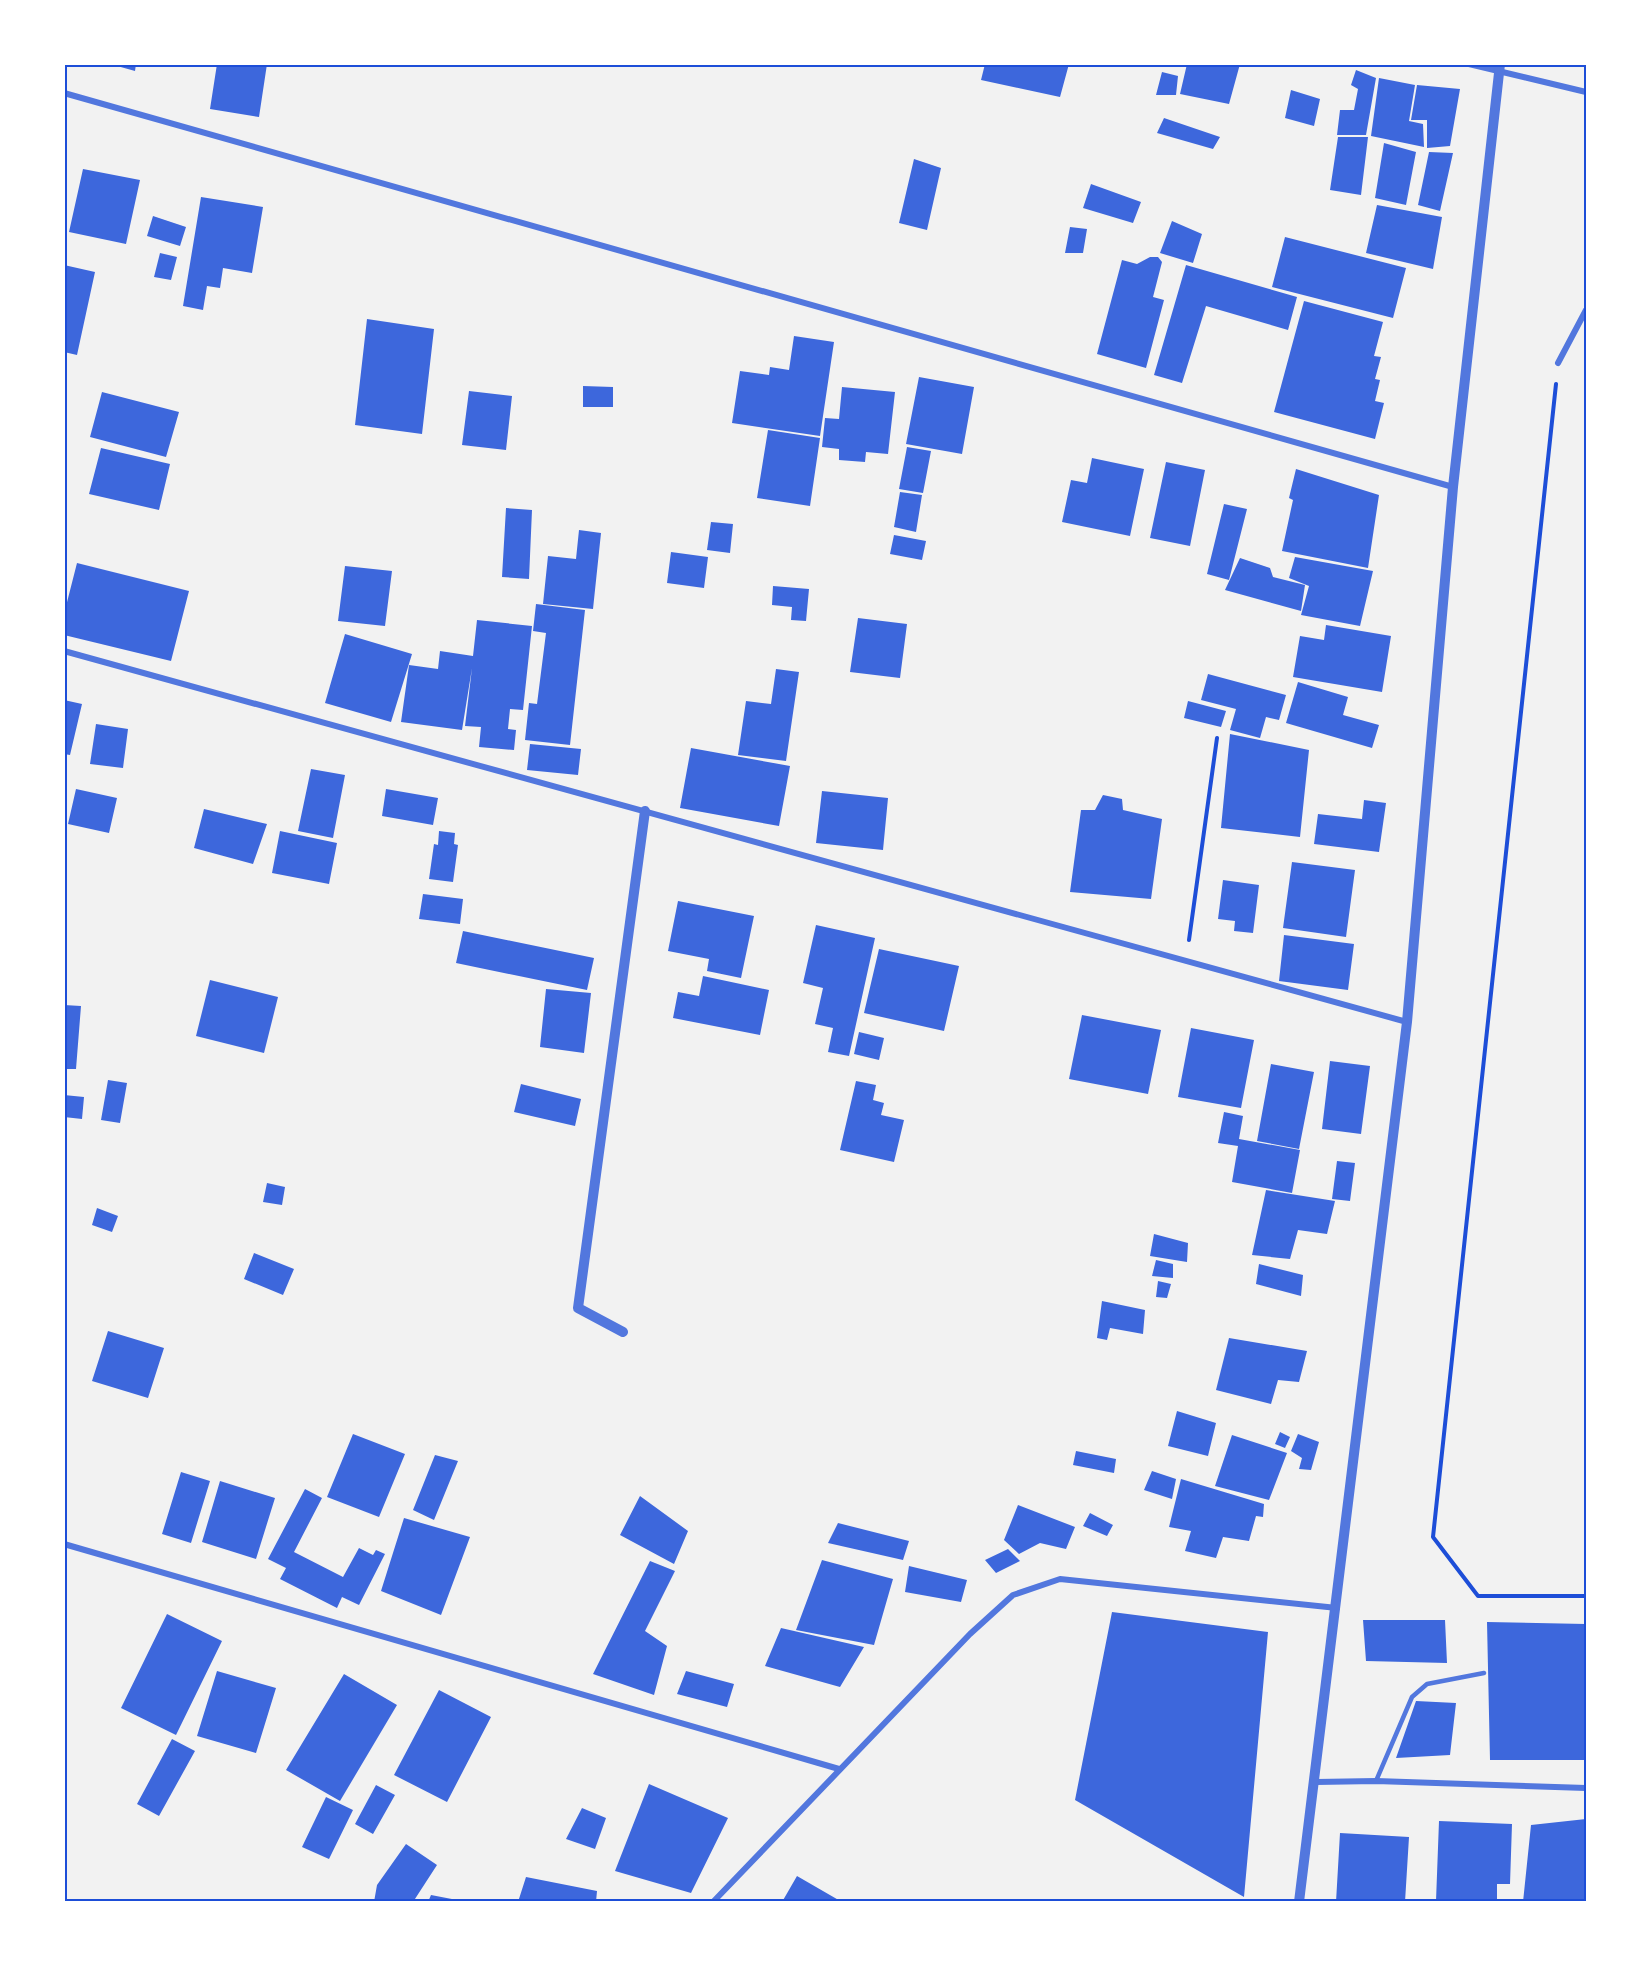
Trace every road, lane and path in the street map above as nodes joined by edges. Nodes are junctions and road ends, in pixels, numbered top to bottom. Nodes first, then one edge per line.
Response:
1 (1469, 64) edge
2 (1499, 69) edge
3 (1587, 92) edge
4 (64, 93) edge
5 (1587, 310) edge
6 (1558, 363) joint
7 (1453, 487) junction
8 (64, 651) edge
9 (1217, 738) dead end
10 (645, 811) junction
11 (1186, 961) junction
12 (1407, 1022) junction
13 (623, 1332) dead end
14 (64, 1544) edge
15 (1587, 1596) edge
16 (1337, 1608) junction
17 (1484, 1673) dead end
18 (839, 1769) junction
19 (1376, 1781) junction
20 (1316, 1782) junction
21 (1587, 1788) edge
22 (712, 1902) edge
23 (1299, 1902) edge

1 - 2 street
2 - 3 street
2 - 7 street
4 - 7 street
5 - 6 street
6 - 15 path
7 - 12 street
8 - 10 street
9 - 11 path
10 - 11 street
10 - 13 street
11 - 12 street
12 - 16 street
14 - 18 street
16 - 18 street
16 - 20 street
17 - 19 lane
18 - 22 street
19 - 20 street
19 - 21 street
20 - 23 street

